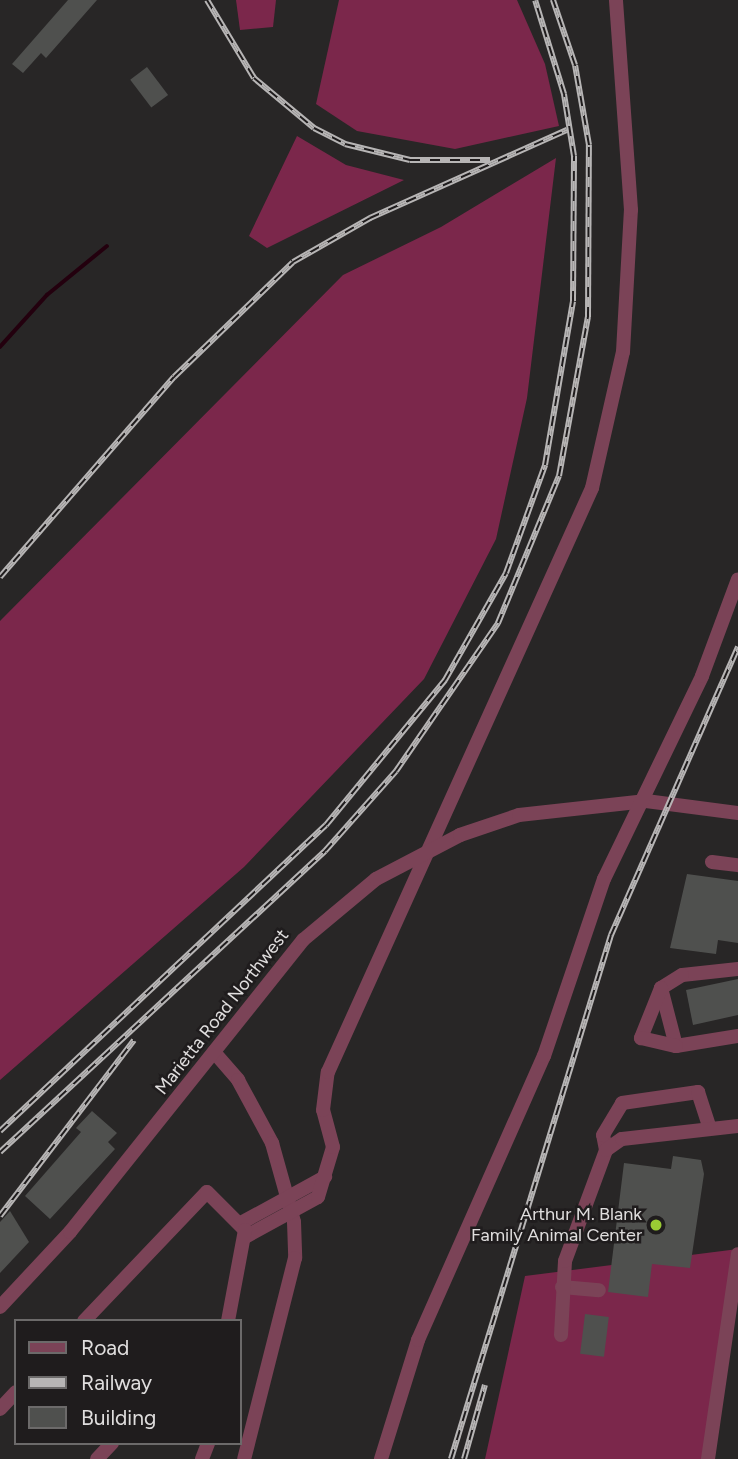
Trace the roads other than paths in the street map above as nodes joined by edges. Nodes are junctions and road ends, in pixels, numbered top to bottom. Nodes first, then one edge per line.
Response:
1 (616, 0) edge
2 (738, 579) edge
3 (737, 813) edge
4 (712, 862) dead end
5 (738, 865) edge
6 (738, 969) edge
7 (662, 988) junction
8 (738, 1036) edge
9 (676, 1046) junction
10 (214, 1052) junction
11 (709, 1125) junction
12 (738, 1126) edge
13 (606, 1150) junction
14 (287, 1207) junction
15 (243, 1230) junction
16 (738, 1254) edge
17 (562, 1287) junction
18 (599, 1290) dead end
19 (0, 1307) edge
20 (86, 1319) edge
21 (228, 1319) edge
22 (561, 1335) dead end
23 (14, 1394) edge
24 (0, 1409) edge
25 (110, 1445) edge
26 (97, 1459) edge
27 (244, 1459) edge
28 (380, 1459) edge
29 (708, 1459) edge

1 - 14 street
2 - 28 street
3 - 10 street, Marietta Road Northwest
4 - 5 street
6 - 7 street
7 - 9 street
7 - 9 street
8 - 9 street
10 - 14 street
10 - 19 street, Marietta Road Northwest
11 - 12 street
11 - 13 street
11 - 13 street
13 - 17 street
14 - 15 street
14 - 27 street
15 - 20 street
15 - 21 street
16 - 29 street
17 - 18 street
17 - 22 street
23 - 24 street
25 - 26 street

